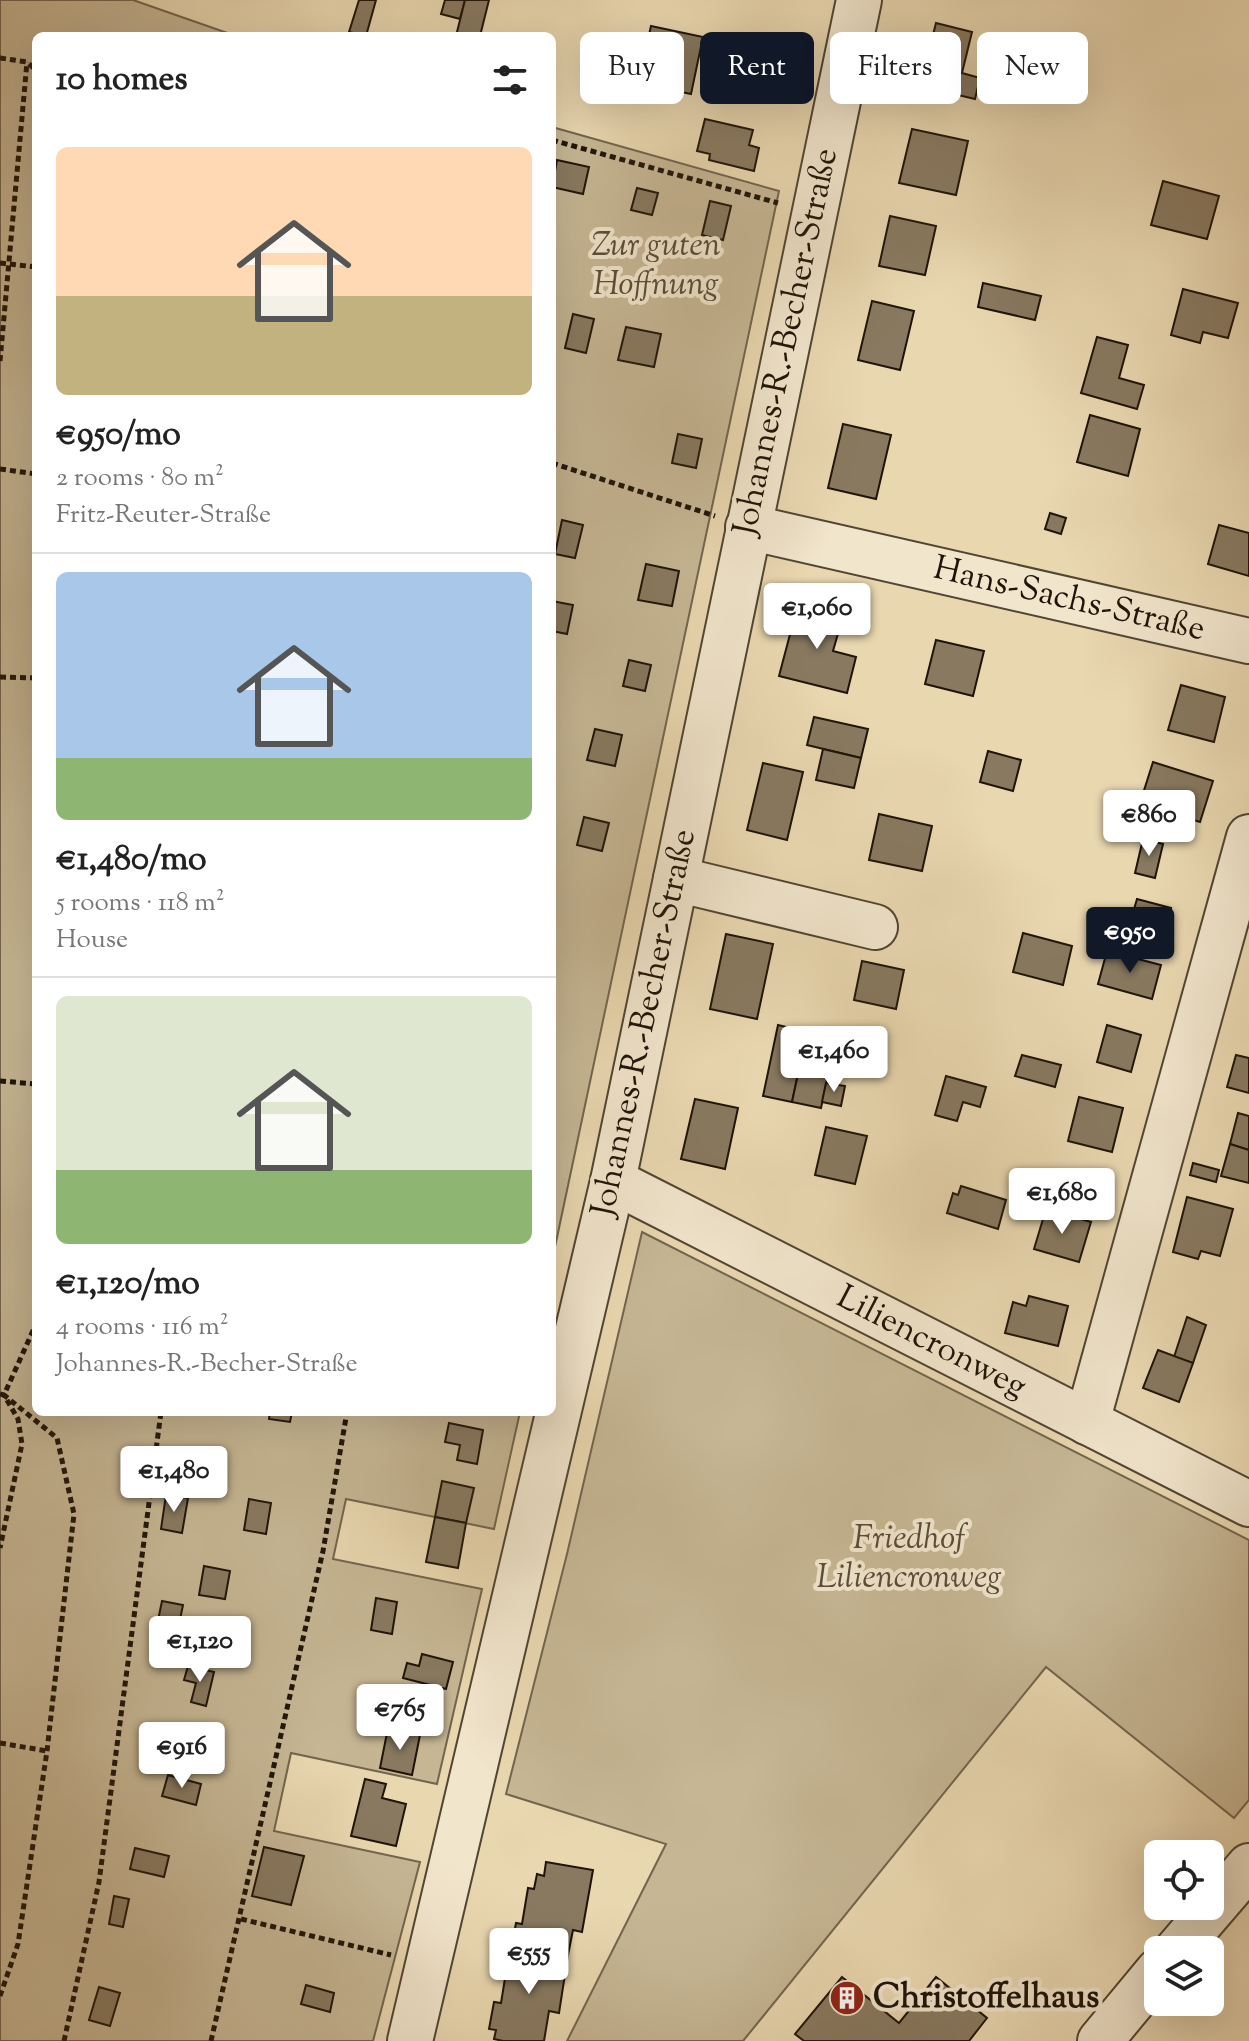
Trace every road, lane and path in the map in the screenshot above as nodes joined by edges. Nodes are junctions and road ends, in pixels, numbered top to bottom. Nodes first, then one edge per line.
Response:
1 (859, 0) edge
2 (0, 58) edge
3 (27, 62) junction
4 (32, 66) edge
5 (556, 141) edge
6 (814, 213) junction
7 (0, 263) edge
8 (9, 264) junction
9 (32, 267) edge
10 (0, 361) edge
11 (556, 464) edge
12 (0, 469) edge
13 (32, 473) edge
14 (748, 527) junction
15 (1249, 641) edge
16 (0, 677) edge
17 (32, 678) edge
18 (1249, 837) edge
19 (676, 879) junction
20 (875, 927) dead end
21 (0, 1081) edge
22 (32, 1084) edge
23 (613, 1181) junction
24 (32, 1332) edge
25 (2, 1394) edge
26 (160, 1416) edge
27 (346, 1416) edge
28 (1087, 1422) junction
29 (1249, 1504) edge
30 (0, 1548) edge
31 (0, 1743) edge
32 (47, 1751) junction
33 (1249, 1866) edge
34 (241, 1919) junction
35 (1189, 1936) edge
36 (429, 1964) junction
37 (1144, 1988) edge
38 (0, 1996) edge
39 (64, 2041) edge
40 (211, 2041) edge
41 (410, 2041) edge
42 (1100, 2041) edge

1 - 6 street, Johannes-R.-Becher-Straße
2 - 3 path
3 - 4 path
3 - 8 path
5 - 6 path
6 - 14 street, Johannes-R.-Becher-Straße
7 - 8 path
8 - 9 path
8 - 10 path
11 - 14 path
12 - 13 path
14 - 15 street, Hans-Sachs-Straße
14 - 19 street, Johannes-R.-Becher-Straße
16 - 17 path
18 - 28 street
19 - 20 street
19 - 23 street, Johannes-R.-Becher-Straße
21 - 22 path
23 - 28 street, Liliencronweg
23 - 36 street, Johannes-R.-Becher-Straße
24 - 25 path
25 - 30 path
25 - 32 path
26 - 39 path
27 - 34 path
28 - 29 street, Liliencronweg
31 - 32 path
32 - 38 path
33 - 35 street
34 - 36 path
34 - 40 path
36 - 41 street, Johannes-R.-Becher-Straße
37 - 42 street

